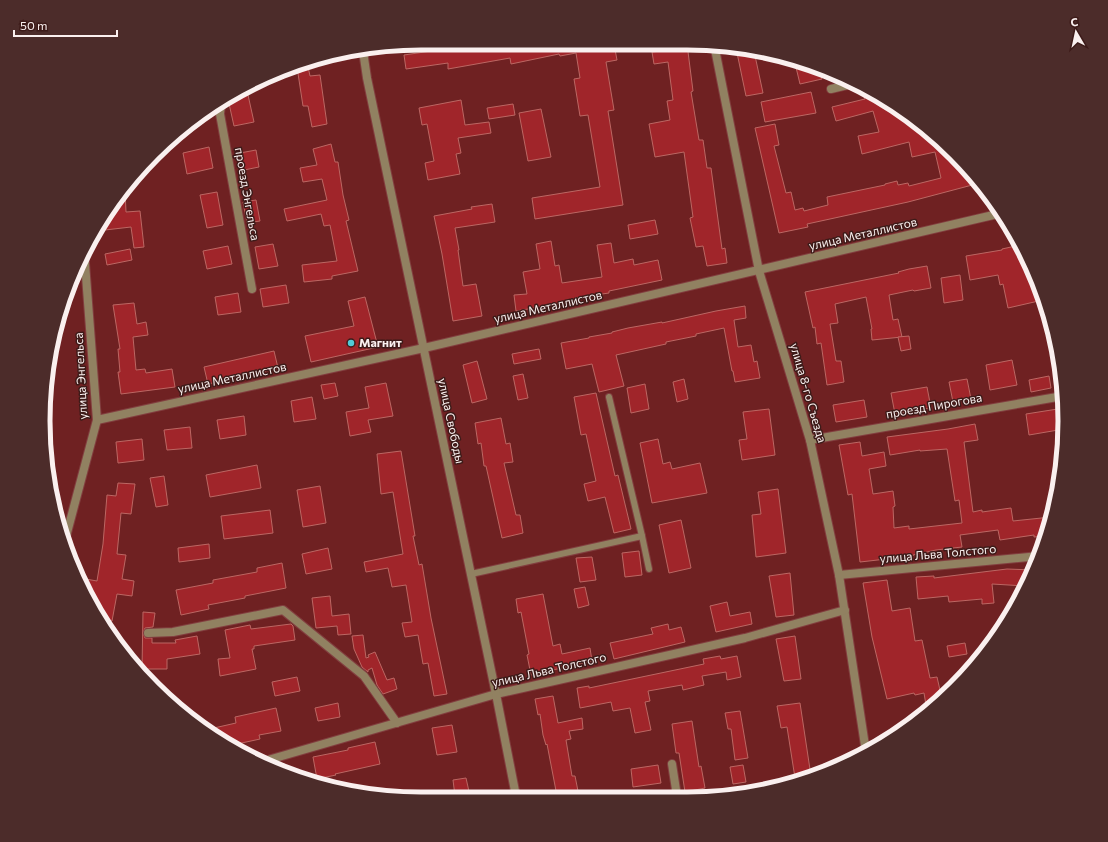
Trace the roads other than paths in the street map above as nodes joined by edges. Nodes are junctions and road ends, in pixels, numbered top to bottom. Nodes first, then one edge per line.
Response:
1 (715, 51) edge
2 (364, 55) edge
3 (846, 86) edge
4 (831, 89) dead end
5 (220, 109) edge
6 (995, 215) edge
7 (85, 264) edge
8 (759, 270) junction
9 (252, 289) dead end
10 (424, 348) junction
11 (609, 397) dead end
12 (1057, 397) edge
13 (97, 420) junction
14 (810, 440) junction
15 (67, 531) edge
16 (642, 536) junction
17 (1032, 557) edge
18 (649, 569) dead end
19 (471, 574) junction
20 (839, 575) junction
21 (845, 610) junction
22 (148, 634) dead end
23 (496, 694) junction
24 (397, 723) junction
25 (865, 746) edge
26 (269, 760) edge
27 (672, 764) dead end
28 (515, 792) edge
29 (676, 792) edge

1 - 8 street, улица 8-го Съезда
2 - 10 street, улица Свободы
3 - 4 street
5 - 9 street, проезд Энгельса
6 - 8 street, улица Металлистов
7 - 13 street, улица Энгельса
8 - 10 street, улица Металлистов
8 - 14 street, улица 8-го Съезда
10 - 13 street, улица Металлистов
10 - 19 street, улица Свободы
11 - 16 lane
12 - 14 street, проезд Пирогова
13 - 15 street, улица Энгельса
14 - 20 street, улица 8-го Съезда
16 - 18 lane
16 - 19 lane
17 - 20 street, улица Льва Толстого
19 - 23 street, улица Свободы
20 - 21 street, улица 8-го Съезда
21 - 23 street, улица Льва Толстого
21 - 25 street, улица 8-го Съезда
22 - 24 street
23 - 24 street, улица Льва Толстого
23 - 28 street, улица Свободы
24 - 26 street, улица Льва Толстого
27 - 29 street

